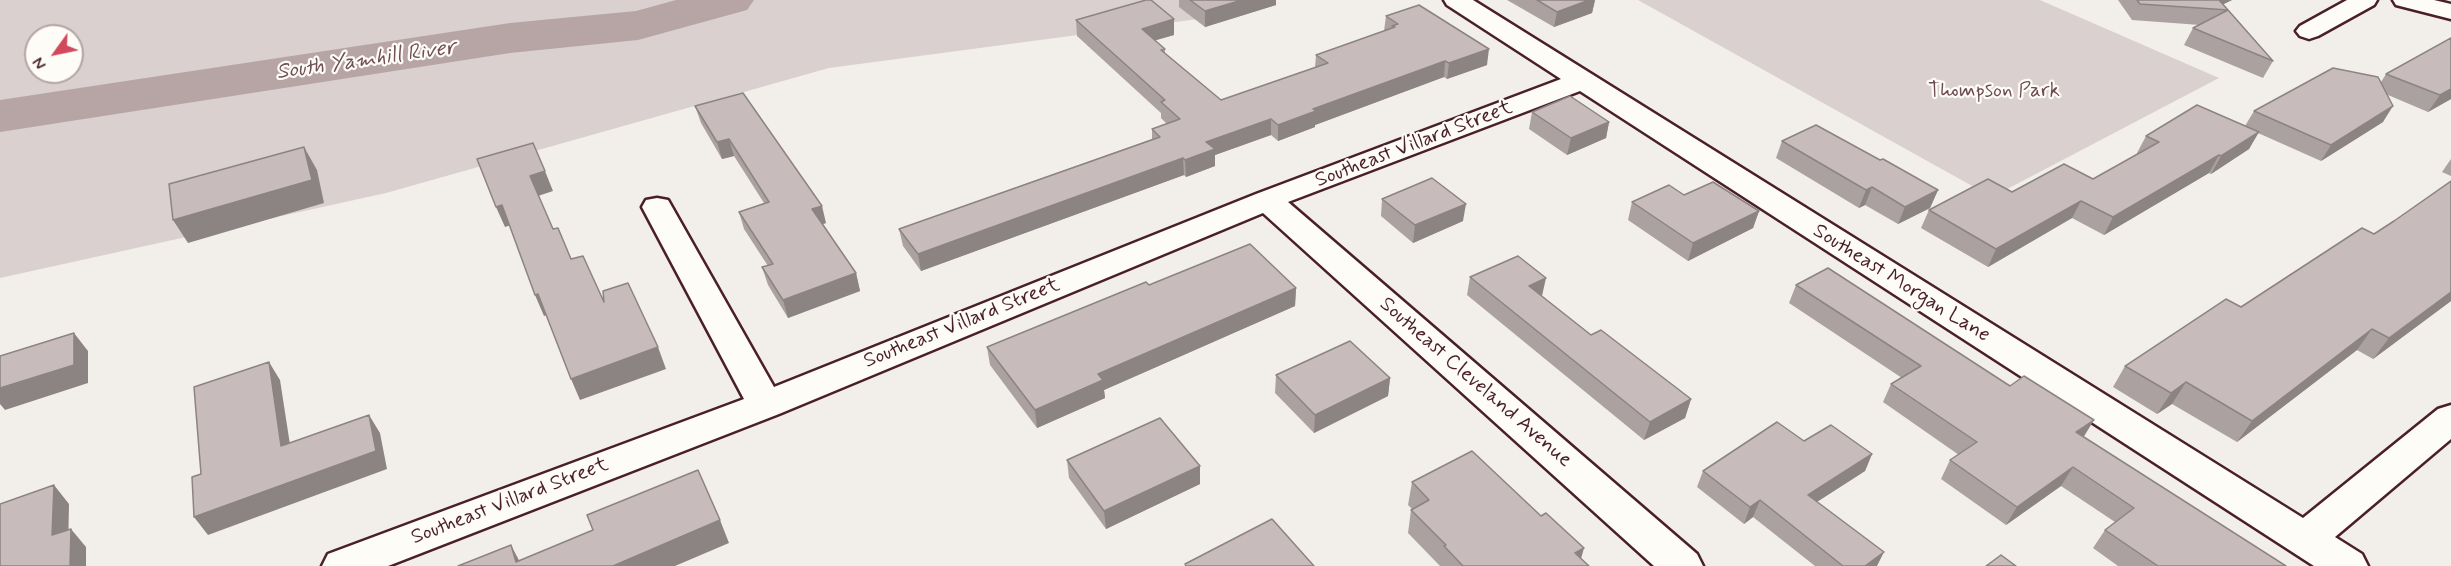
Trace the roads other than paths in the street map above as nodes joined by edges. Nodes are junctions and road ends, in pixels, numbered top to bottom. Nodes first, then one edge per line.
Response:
1 (1456, 0) edge
2 (2365, 0) edge
3 (2405, 0) edge
4 (2451, 12) edge
5 (2309, 31) dead end
6 (1581, 81) junction
7 (1267, 200) junction
8 (657, 207) dead end
9 (765, 405) junction
10 (2451, 418) edge
11 (2305, 539) junction
12 (343, 566) edge
13 (1682, 566) edge
14 (2347, 566) edge

1 - 6 street, Southeast Morgan Lane
2 - 5 street
3 - 4 street
6 - 7 street, Southeast Villard Street
6 - 11 street, Southeast Morgan Lane
7 - 9 street, Southeast Villard Street
7 - 13 street, Southeast Cleveland Avenue
8 - 9 street
9 - 12 street, Southeast Villard Street
10 - 11 street
11 - 14 street, Southeast Morgan Lane

